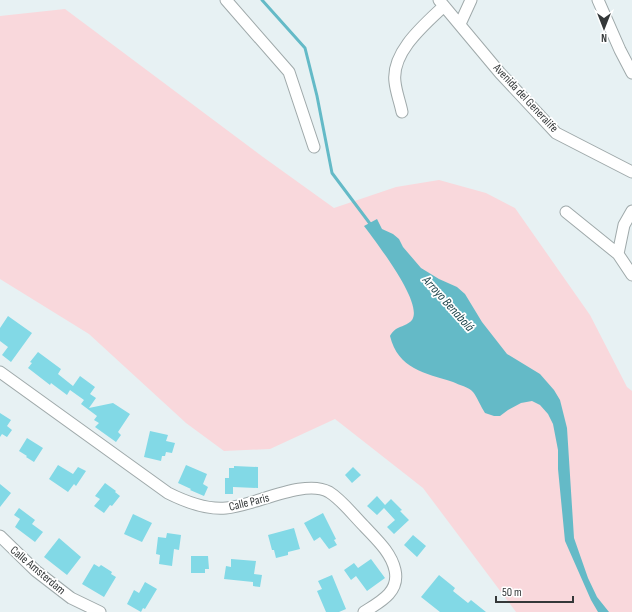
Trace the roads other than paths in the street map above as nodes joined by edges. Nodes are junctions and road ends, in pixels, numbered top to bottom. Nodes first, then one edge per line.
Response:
1 (226, 0) edge
2 (470, 0) edge
3 (598, 0) edge
4 (441, 3) edge
5 (460, 24) junction
6 (632, 73) edge
7 (402, 112) dead end
8 (314, 147) dead end
9 (632, 172) edge
10 (632, 211) edge
11 (566, 212) dead end
12 (618, 254) junction
13 (632, 275) edge
14 (0, 372) edge
15 (0, 536) edge
16 (100, 612) edge
17 (364, 612) edge

1 - 8 street
2 - 5 street
3 - 6 street
4 - 5 street, Avenida del Generalife
4 - 7 street
5 - 9 street, Avenida del Generalife
10 - 12 street
11 - 12 street
12 - 13 street
14 - 17 street, Calle Paris
15 - 16 street, Calle Amsterdam

